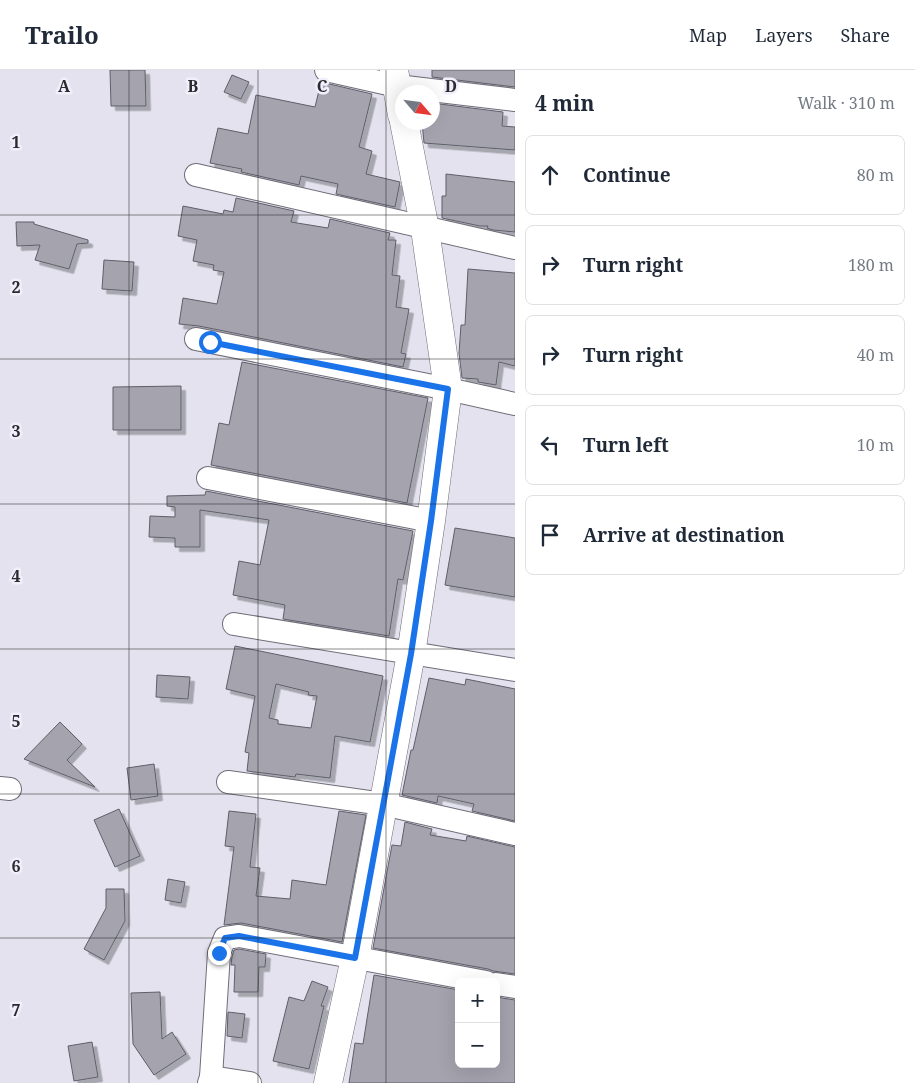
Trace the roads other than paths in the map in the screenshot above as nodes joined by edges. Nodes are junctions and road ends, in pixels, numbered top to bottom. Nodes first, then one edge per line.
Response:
1 (326, 70) edge
2 (395, 78) edge
3 (515, 100) edge
4 (406, 130) edge
5 (196, 175) dead end
6 (425, 229) junction
7 (515, 248) edge
8 (196, 339) dead end
9 (448, 389) junction
10 (515, 404) edge
11 (208, 478) dead end
12 (431, 521) junction
13 (234, 624) dead end
14 (411, 654) junction
15 (515, 670) edge
16 (228, 782) dead end
17 (383, 804) junction
18 (515, 834) edge
19 (355, 958) junction
20 (464, 978) edge
21 (500, 985) edge
22 (515, 987) edge
23 (210, 1080) edge
24 (250, 1083) edge
25 (328, 1083) edge

1 - 2 street
2 - 3 street
4 - 6 street
5 - 6 street
6 - 7 street
6 - 9 street
8 - 9 street
9 - 10 street
9 - 12 street
11 - 12 street
12 - 14 street
13 - 14 street
14 - 15 street
14 - 17 street
16 - 17 street
17 - 18 street
17 - 19 street
19 - 20 street
19 - 23 street
19 - 25 street
21 - 22 street
23 - 24 street

